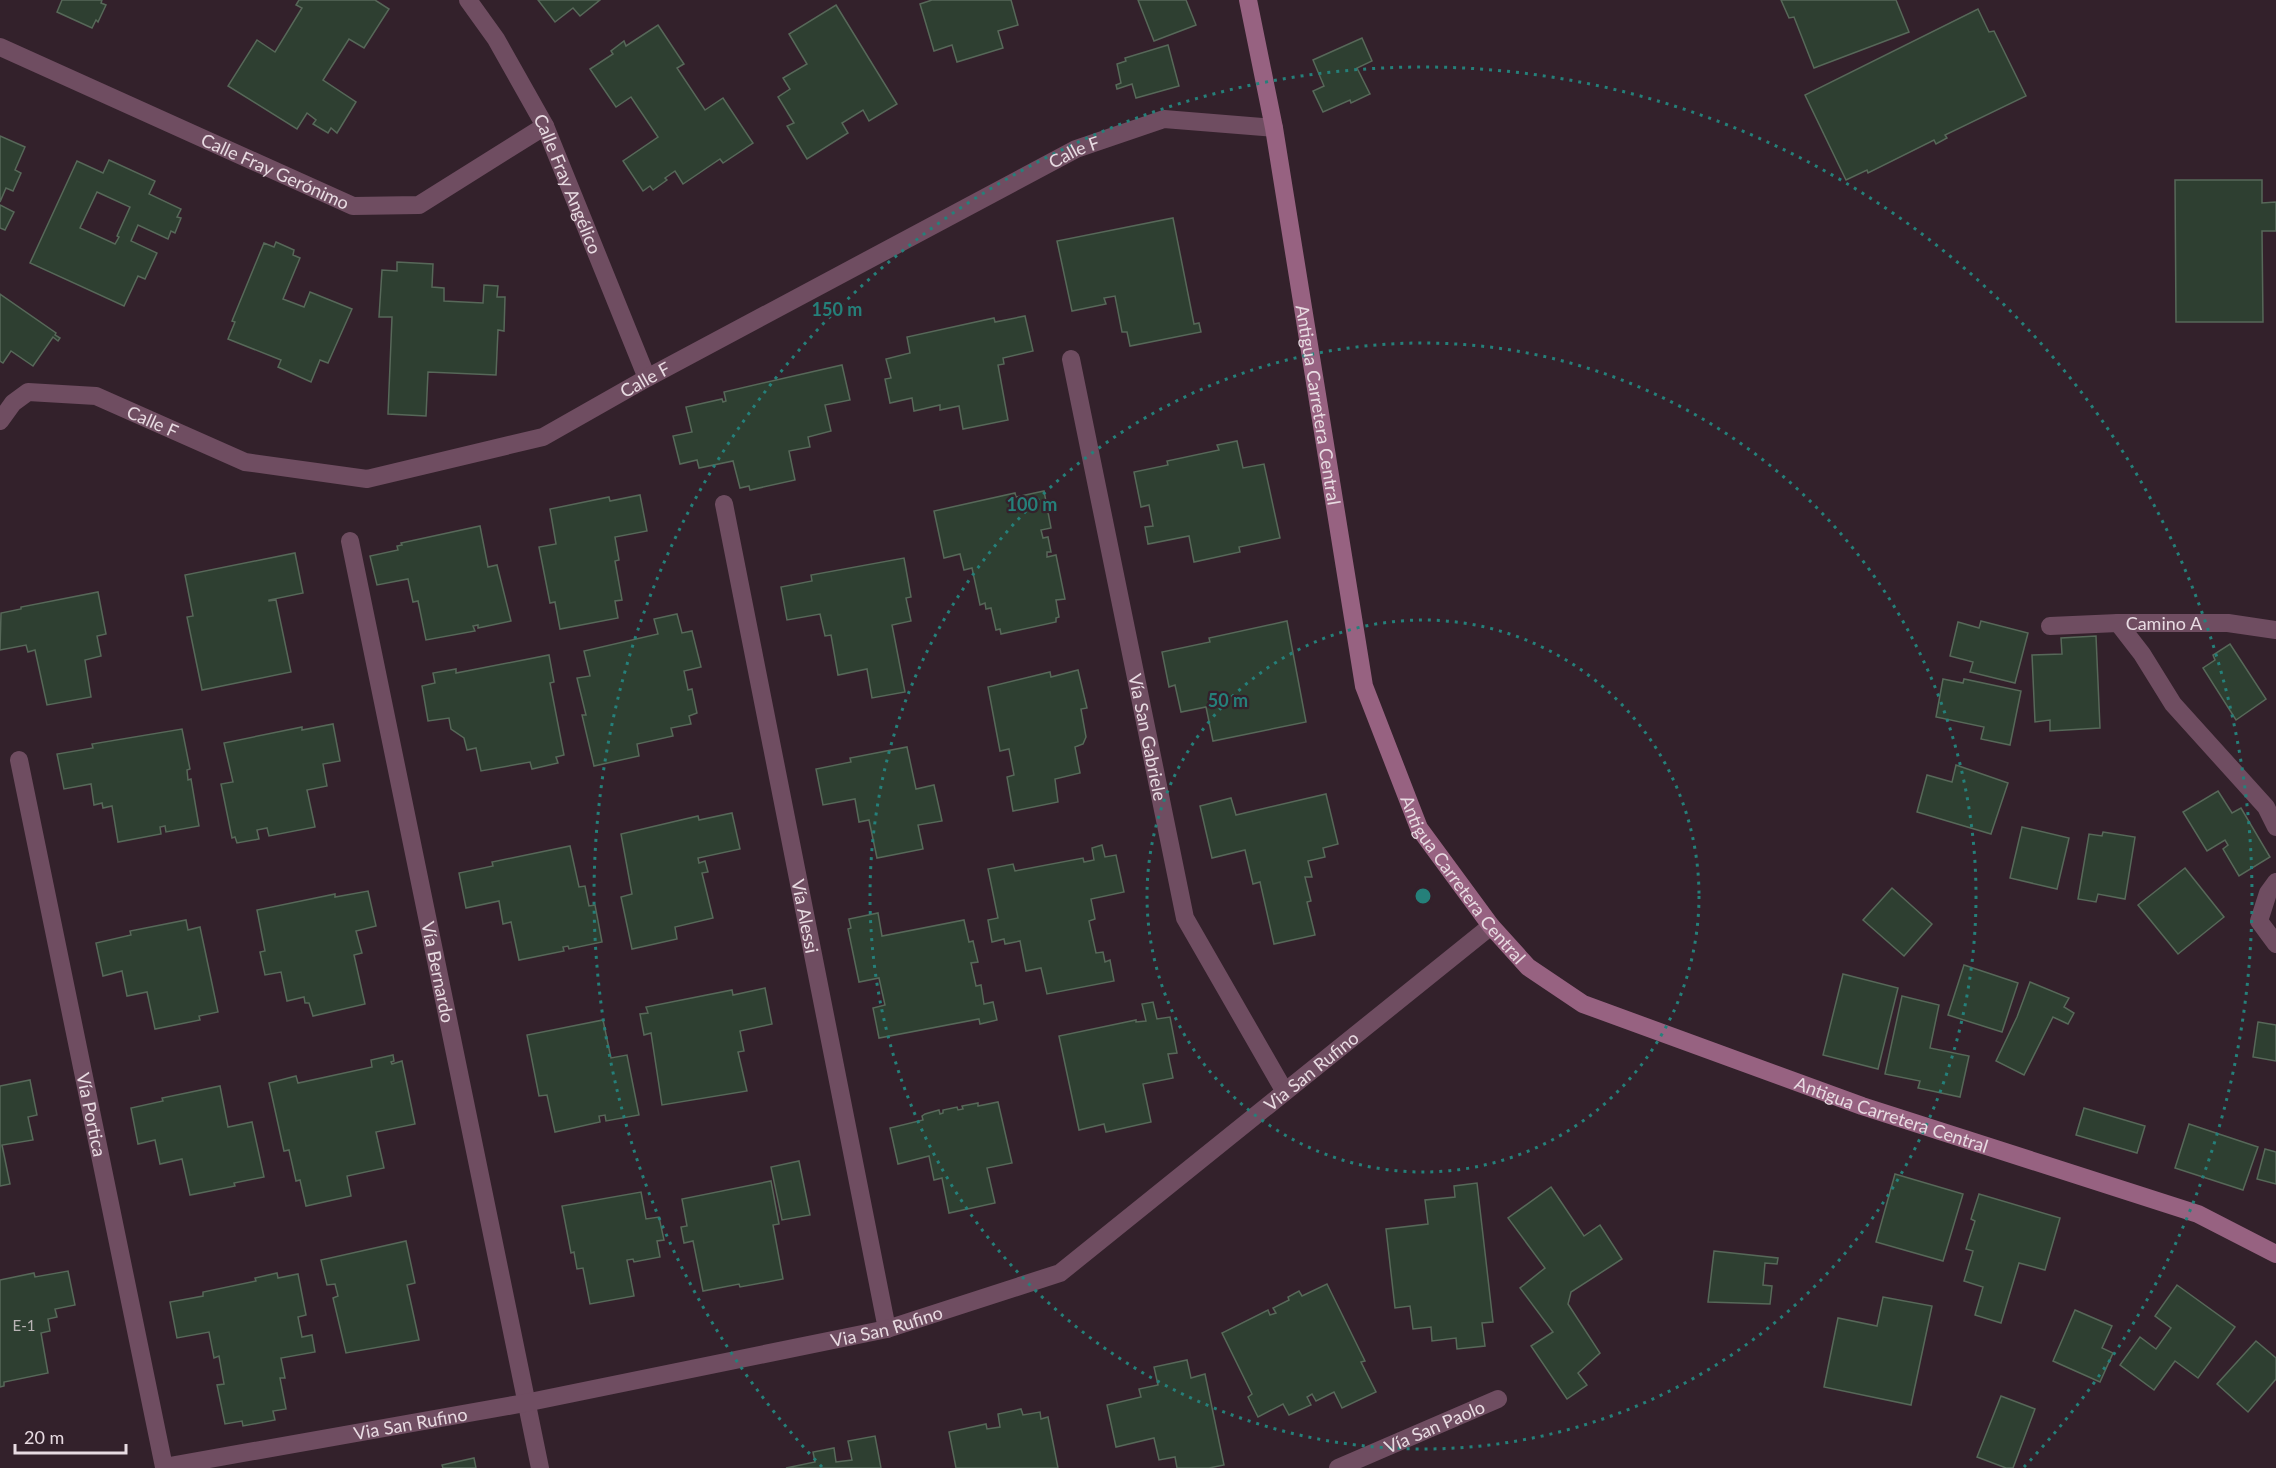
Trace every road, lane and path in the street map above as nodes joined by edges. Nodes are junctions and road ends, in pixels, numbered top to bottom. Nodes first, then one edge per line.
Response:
1 (468, 0) edge
2 (1248, 0) edge
3 (0, 47) edge
4 (545, 126) junction
5 (1274, 128) junction
6 (1071, 360) dead end
7 (647, 378) junction
8 (0, 421) edge
9 (724, 504) dead end
10 (350, 541) dead end
11 (2118, 623) junction
12 (2050, 626) dead end
13 (2276, 630) edge
14 (19, 760) dead end
15 (2276, 827) edge
16 (2276, 882) edge
17 (1491, 926) junction
18 (2276, 944) edge
19 (1286, 1092) junction
20 (2276, 1254) edge
21 (887, 1329) junction
22 (1498, 1399) dead end
23 (525, 1403) junction
24 (164, 1467) edge
25 (540, 1468) edge
26 (1338, 1468) edge

1 - 4 street, Calle Fray Angélico
2 - 5 street, Antigua Carretera Central
3 - 4 street, Calle Fray Gerónimo
4 - 7 street, Calle Fray Angélico
5 - 7 street, Calle F
5 - 17 street, Antigua Carretera Central
6 - 19 street, Vía San Gabriele
7 - 8 street, Calle F
9 - 21 street, Vía Alessi
10 - 23 street, Vía Bernardo
11 - 12 street, Camino A
11 - 13 street, Camino A
11 - 15 street
14 - 24 street, Vía Portica
16 - 18 street
17 - 19 street, Via San Rufino
17 - 20 street, Antigua Carretera Central
19 - 21 street, Via San Rufino
21 - 23 street, Via San Rufino
22 - 26 street, Vía San Paolo
23 - 24 street, Via San Rufino
23 - 25 street

